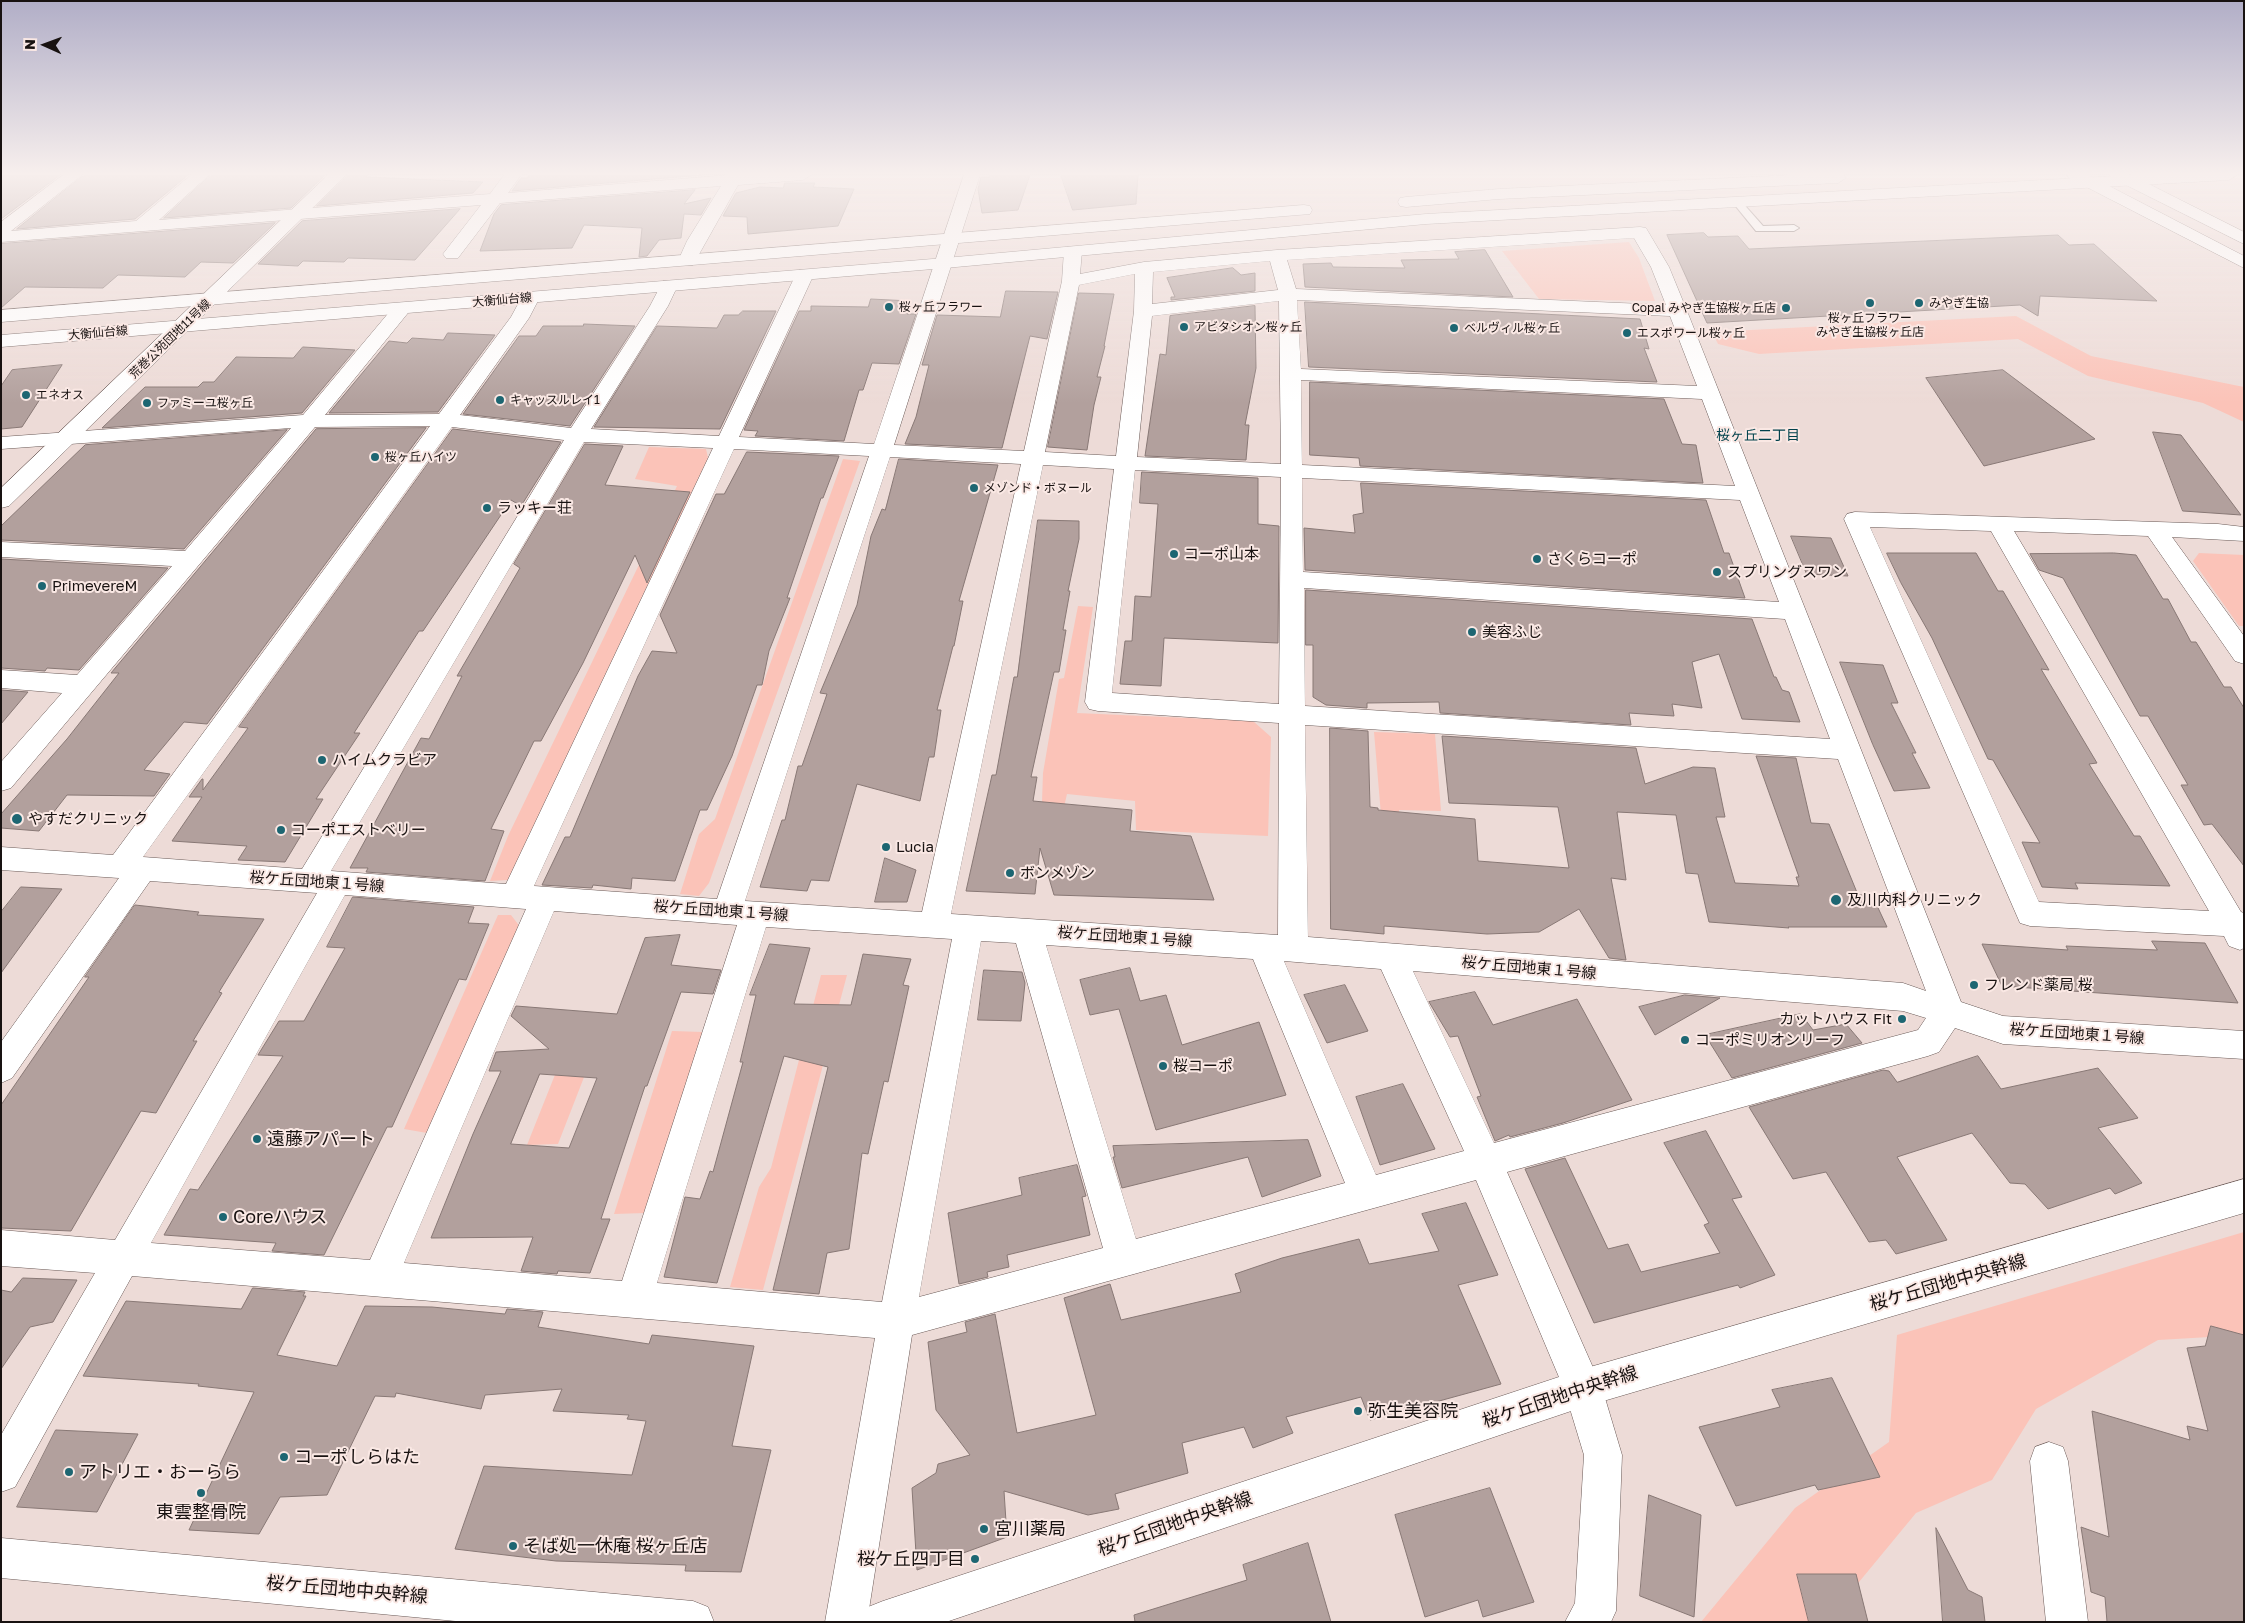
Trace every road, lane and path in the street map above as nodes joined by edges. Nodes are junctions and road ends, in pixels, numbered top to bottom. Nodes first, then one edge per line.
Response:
1 (260, 251) edge
2 (454, 251) edge
3 (692, 251) edge
4 (817, 251) edge
5 (949, 251) edge
6 (1073, 251) joint
7 (1344, 251) edge
8 (1651, 251) edge
9 (2220, 251) edge
10 (452, 254) dead end
11 (1277, 255) junction
12 (688, 261) junction
13 (945, 263) junction
14 (2244, 263) edge
15 (1144, 267) junction
16 (805, 274) junction
17 (1071, 281) junction
18 (669, 285) junction
19 (1288, 294) junction
20 (531, 297) junction
21 (211, 299) junction
22 (403, 308) junction
23 (1143, 311) junction
24 (1678, 311) junction
25 (1, 316) edge
26 (183, 326) junction
27 (1, 341) edge
28 (1291, 374) junction
29 (1710, 393) junction
30 (446, 420) junction
31 (309, 421) junction
32 (578, 435) junction
33 (68, 437) junction
34 (727, 442) junction
35 (1, 443) edge
36 (882, 450) junction
37 (1032, 458) junction
38 (1126, 462) junction
39 (1290, 471) junction
40 (1749, 494) junction
41 (1, 501) edge
42 (1998, 524) junction
43 (2155, 529) junction
44 (2244, 534) edge
45 (1, 549) edge
46 (191, 559) junction
47 (1291, 579) junction
48 (1794, 611) junction
49 (2244, 655) edge
50 (1, 679) edge
51 (84, 685) junction
52 (1293, 713) junction
53 (1848, 750) junction
54 (1, 781) edge
55 (1, 858) edge
56 (131, 868) junction
57 (323, 882) junction
58 (530, 898) junction
59 (741, 913) junction
60 (934, 924) junction
61 (968, 927) junction
62 (1028, 931) junction
63 (2240, 931) edge
64 (1278, 948) junction
65 (1391, 957) junction
66 (1949, 1011) junction
67 (2244, 1045) edge
68 (1, 1068) edge
69 (1485, 1161) junction
70 (1367, 1194) junction
71 (2244, 1196) edge
72 (1, 1248) edge
73 (124, 1259) junction
74 (1124, 1259) junction
75 (379, 1280) junction
76 (634, 1300) junction
77 (896, 1321) junction
78 (1583, 1388) junction
79 (2049, 1461) dead end
80 (1, 1473) edge
81 (1, 1558) edge
82 (905, 1618) edge
83 (672, 1621) edge
84 (846, 1622) edge
85 (1586, 1622) edge
86 (2067, 1622) edge

1 - 21 street, 荒巻公苑団地11号線
2 - 10 street
3 - 12 street
4 - 12 street, 大衡仙台線
5 - 13 street
6 - 13 street, 大衡仙台線
6 - 17 street
7 - 11 street
8 - 24 street
9 - 14 street
11 - 15 street
11 - 19 street
12 - 21 street, 大衡仙台線
13 - 16 street, 大衡仙台線
13 - 36 street
15 - 17 street
15 - 23 street
16 - 18 street, 大衡仙台線
16 - 34 street
17 - 37 street
18 - 20 street, 大衡仙台線
18 - 32 street
19 - 23 street
19 - 24 street
19 - 28 street
20 - 22 street, 大衡仙台線
20 - 30 street
21 - 25 street, 大衡仙台線
21 - 26 street, 荒巻公苑団地11号線
22 - 26 street, 大衡仙台線
22 - 31 street
23 - 38 street
24 - 29 street
26 - 27 street, 大衡仙台線
26 - 33 street, 荒巻公苑団地11号線
28 - 29 street
28 - 39 street
29 - 40 street
30 - 31 street
30 - 32 street
30 - 56 street
31 - 33 street
31 - 46 street
32 - 34 street
32 - 57 street
33 - 35 street
33 - 41 street, 荒巻公苑団地11号線
34 - 36 street
34 - 58 street
36 - 37 street
36 - 59 street
37 - 38 street
37 - 60 street
38 - 39 street
38 - 52 street
39 - 40 street
39 - 47 street
40 - 48 street
42 - 43 street
42 - 63 street
42 - 63 street
43 - 44 street
43 - 49 street
45 - 46 street
46 - 51 street
47 - 48 street
47 - 52 street
48 - 53 street
50 - 51 street
51 - 54 street
52 - 53 street
52 - 64 street
53 - 66 street
55 - 56 street, 桜ケ丘団地東１号線
56 - 57 street, 桜ケ丘団地東１号線
56 - 68 street
57 - 58 street, 桜ケ丘団地東１号線
57 - 73 street
58 - 59 street, 桜ケ丘団地東１号線
58 - 75 street
59 - 60 street, 桜ケ丘団地東１号線
59 - 76 street
60 - 61 street, 桜ケ丘団地東１号線
61 - 62 street, 桜ケ丘団地東１号線
61 - 77 street
62 - 64 street, 桜ケ丘団地東１号線
62 - 74 street
64 - 65 street, 桜ケ丘団地東１号線
64 - 70 street
65 - 66 street, 桜ケ丘団地東１号線
65 - 69 street
66 - 67 street, 桜ケ丘団地東１号線
66 - 69 street
69 - 70 street
69 - 78 street
70 - 74 street
71 - 78 street, 桜ケ丘団地中央幹線
72 - 73 street
73 - 75 street
73 - 80 street
74 - 77 street
75 - 76 street
76 - 77 street
77 - 84 street
78 - 82 street, 桜ケ丘団地中央幹線
78 - 85 street
79 - 86 street
81 - 83 street, 桜ケ丘団地中央幹線

